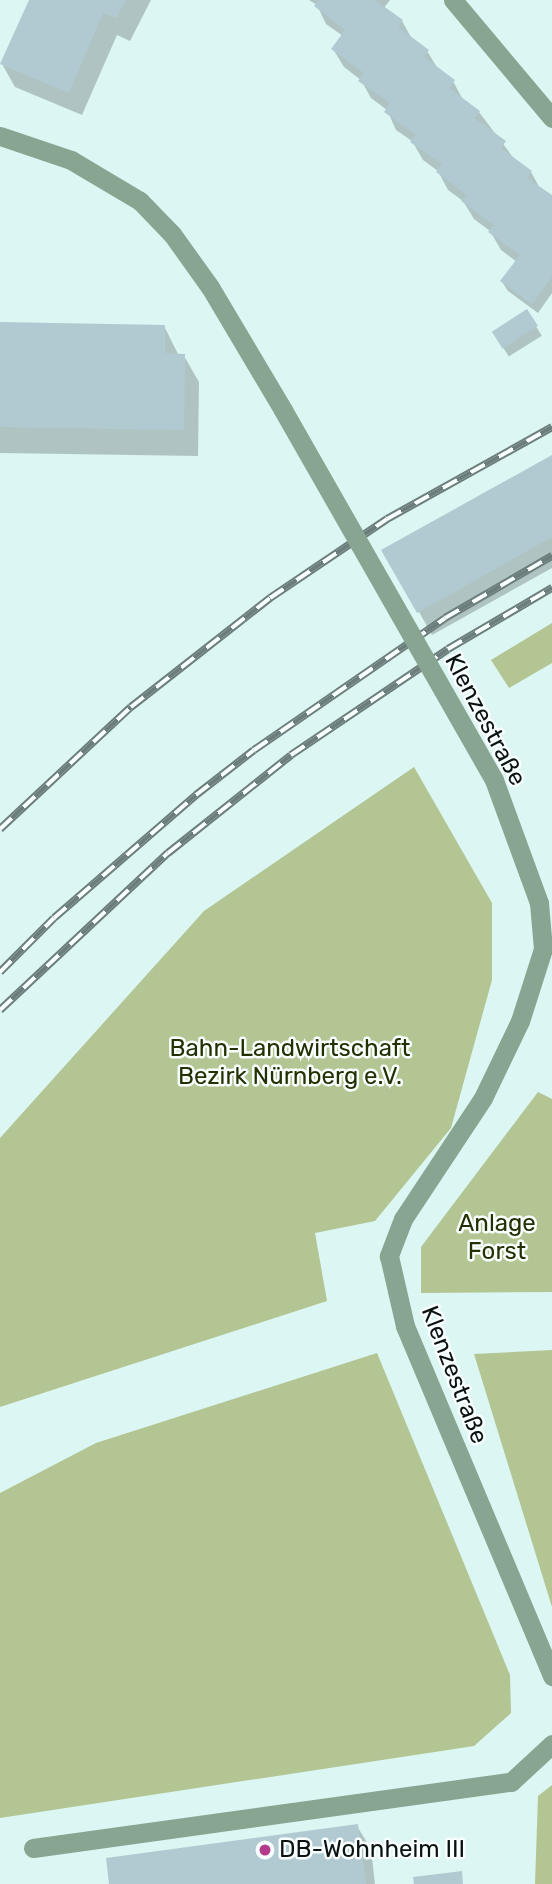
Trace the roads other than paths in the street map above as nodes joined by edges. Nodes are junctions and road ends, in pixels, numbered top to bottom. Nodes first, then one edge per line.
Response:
1 (453, 0) edge
2 (552, 118) edge
3 (0, 136) edge
4 (545, 902) edge
5 (552, 1676) edge
6 (552, 1744) edge
7 (33, 1848) dead end

1 - 2 street
3 - 4 street, Klenzestraße, bridge
4 - 5 street, Klenzestraße
6 - 7 street

